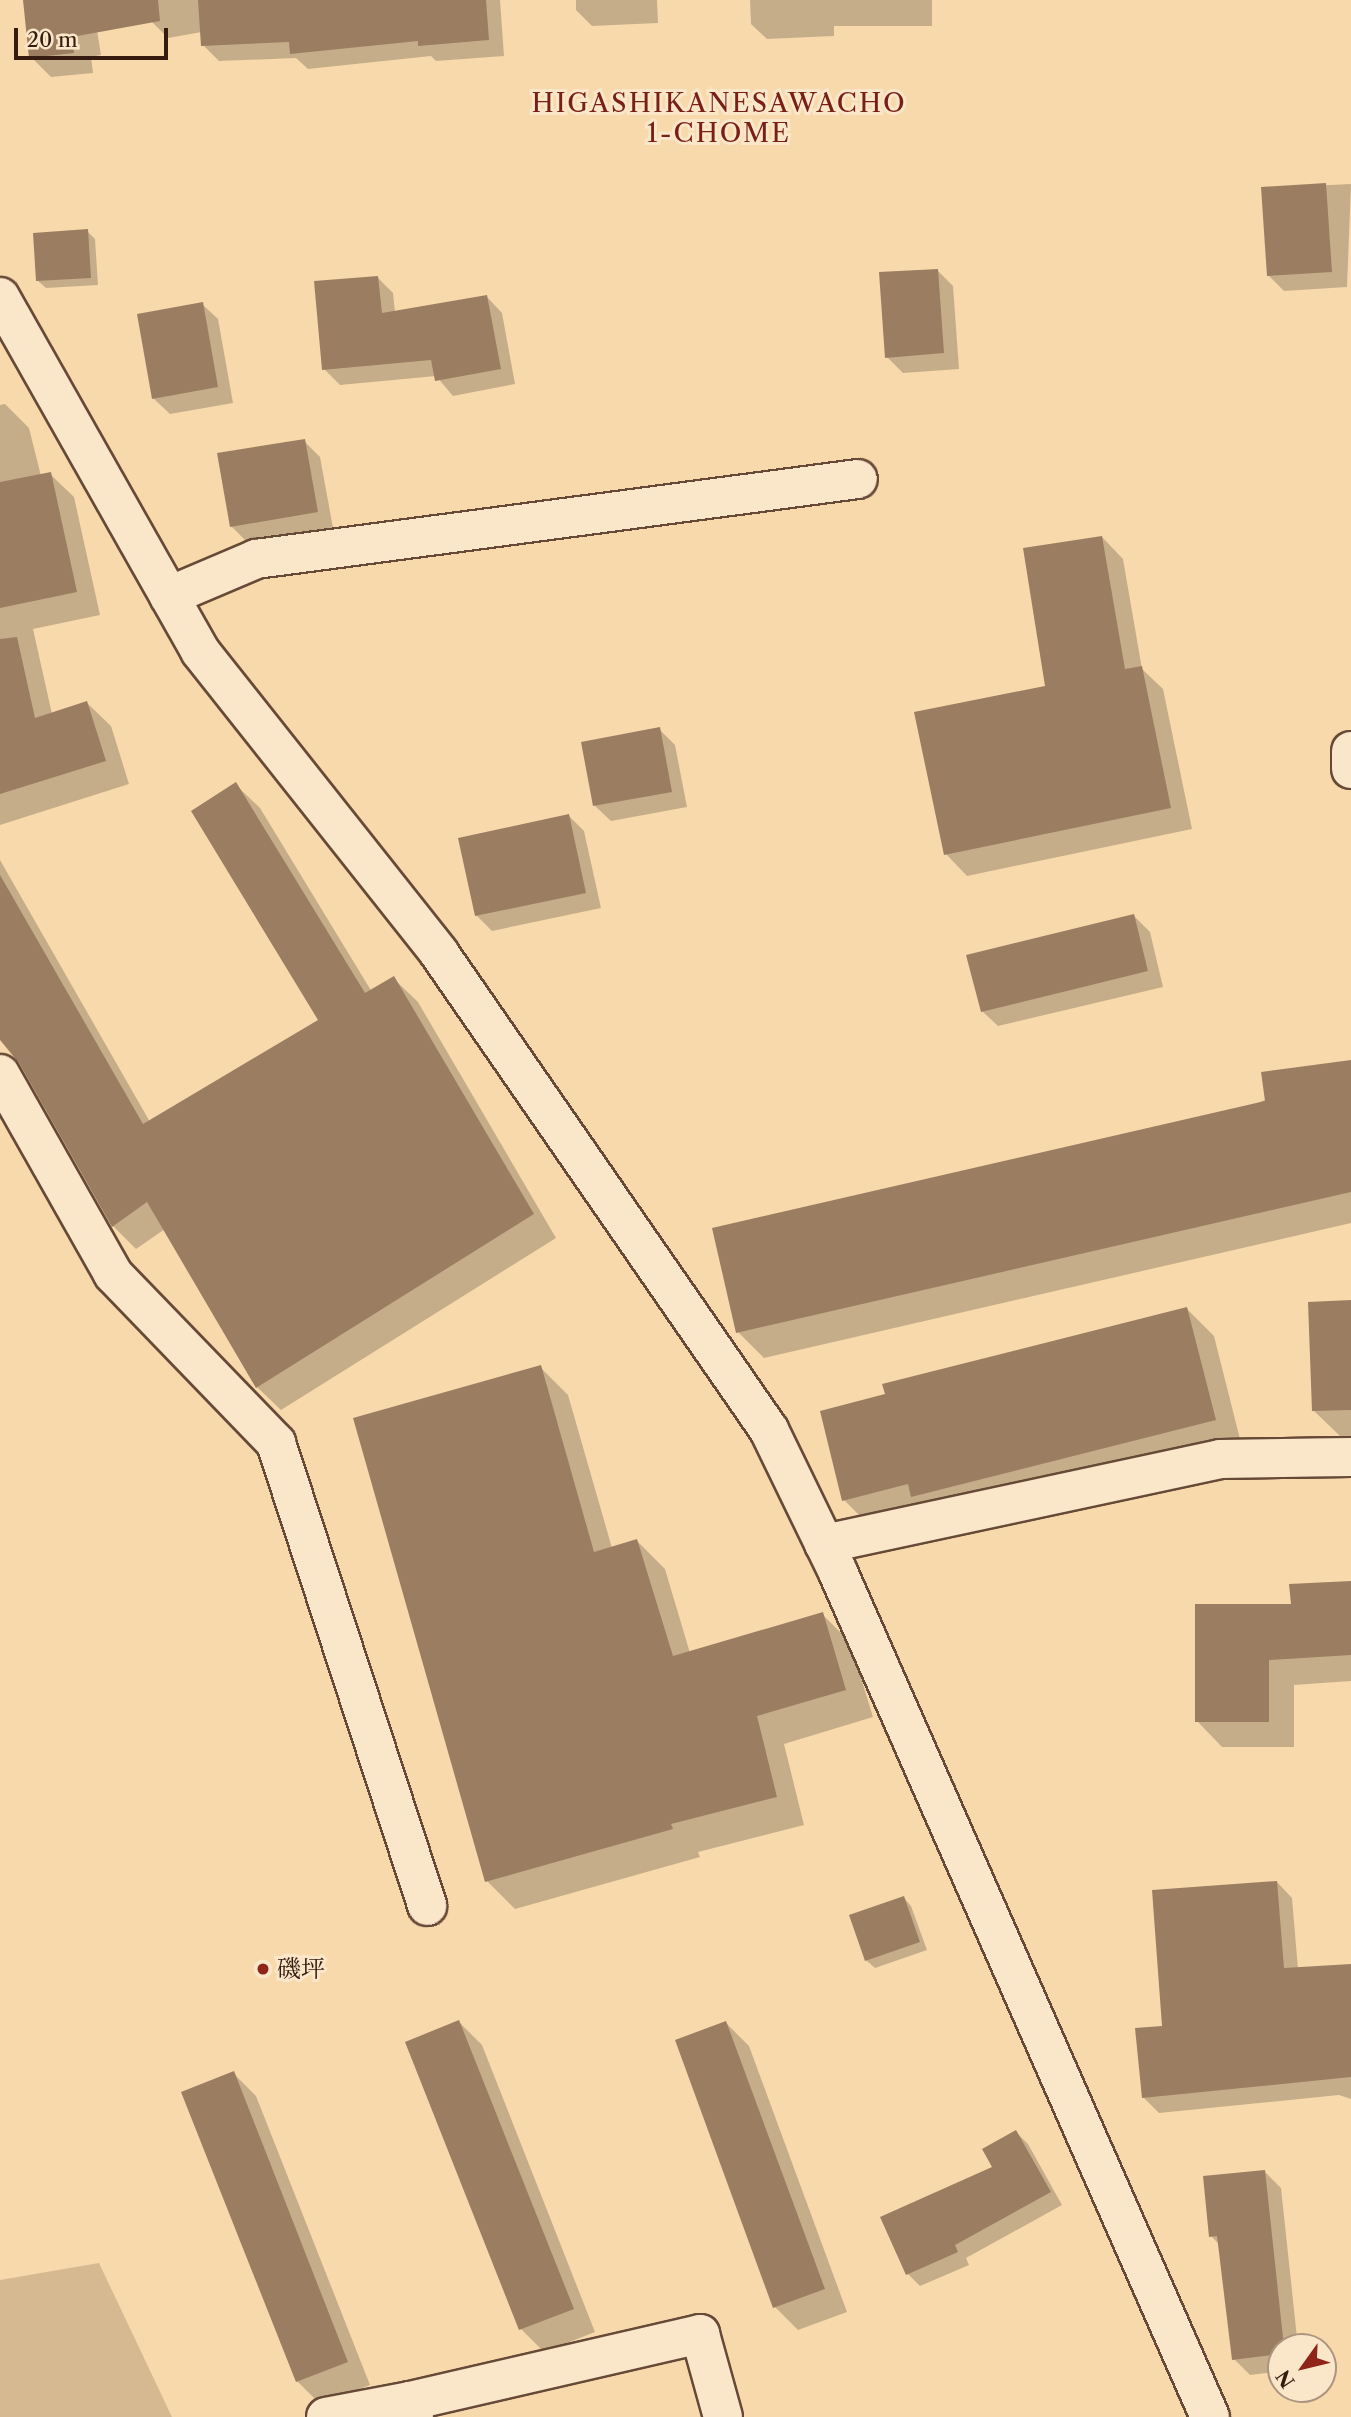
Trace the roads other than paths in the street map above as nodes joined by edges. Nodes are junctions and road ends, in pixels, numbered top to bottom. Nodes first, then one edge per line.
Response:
1 (0, 297) edge
2 (858, 479) dead end
3 (169, 596) junction
4 (1351, 751) edge
5 (1351, 769) edge
6 (0, 1074) edge
7 (1351, 1457) edge
8 (824, 1545) junction
9 (427, 1906) dead end
10 (412, 2409) edge
11 (326, 2417) edge
12 (723, 2417) edge
13 (1210, 2417) edge

1 - 3 street
2 - 3 street
3 - 8 street
4 - 5 street
6 - 9 street
7 - 8 street
8 - 13 street
10 - 11 street
10 - 12 street

